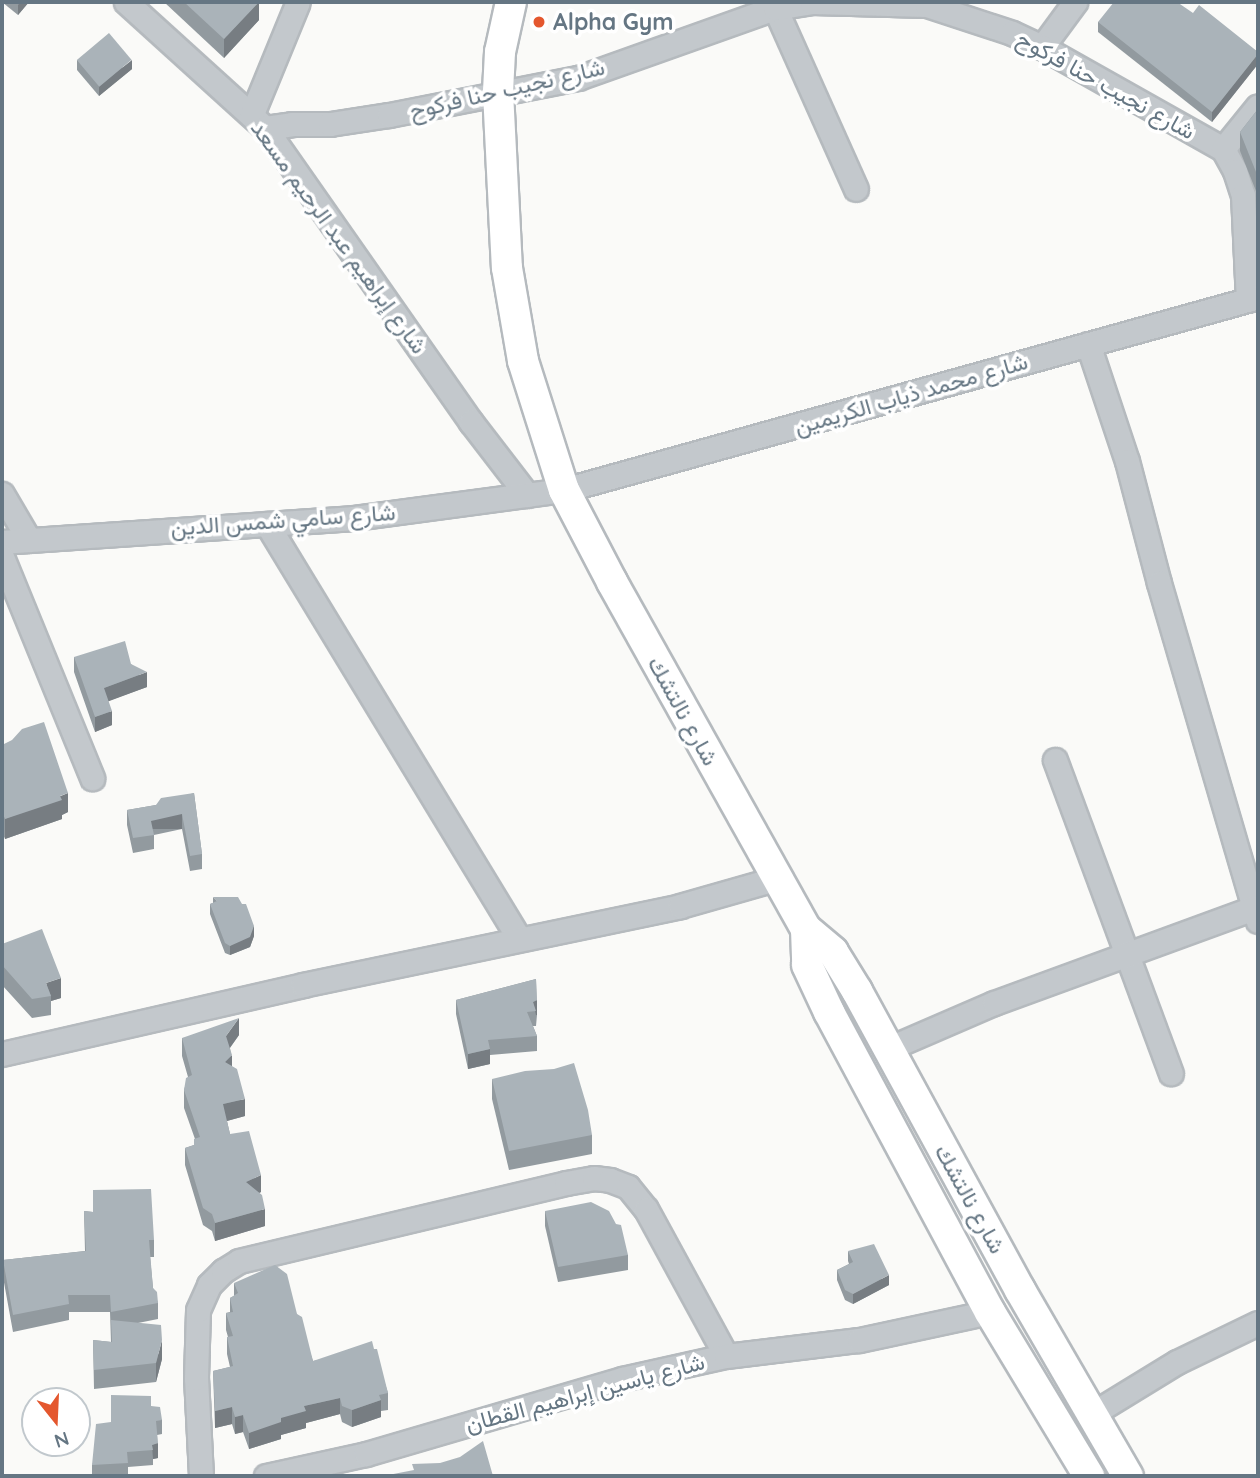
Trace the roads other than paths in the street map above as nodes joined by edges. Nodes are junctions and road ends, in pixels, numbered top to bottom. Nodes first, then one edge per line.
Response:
1 (126, 2) edge
2 (298, 2) edge
3 (511, 2) edge
4 (812, 2) edge
5 (1075, 2) edge
6 (928, 3) edge
7 (775, 8) junction
8 (1042, 47) junction
9 (498, 92) junction
10 (1258, 106) edge
11 (258, 121) junction
12 (1223, 149) junction
13 (856, 189) dead end
14 (1253, 298) edge
15 (1088, 344) junction
16 (564, 490) junction
17 (2, 494) edge
18 (527, 495) junction
19 (267, 524) junction
20 (29, 540) junction
21 (2, 542) edge
22 (2, 556) edge
23 (1055, 761) dead end
24 (92, 778) dead end
25 (778, 878) junction
26 (1256, 915) edge
27 (806, 929) junction
28 (519, 938) junction
29 (1128, 954) junction
30 (890, 1048) junction
31 (2, 1054) edge
32 (1171, 1073) dead end
33 (990, 1312) junction
34 (1258, 1323) edge
35 (726, 1356) junction
36 (1092, 1414) junction
37 (299, 1473) edge
38 (201, 1476) edge
39 (266, 1476) edge
40 (1090, 1476) edge
41 (1128, 1476) edge

1 - 11 street, شارع إبراهيم عبد الرحيم مسعد
2 - 11 street
3 - 9 main road, شارع نالتشك
4 - 6 street, شارع نجيب حنا فركوح
4 - 7 street, شارع نجيب حنا فركوح
5 - 8 street
6 - 8 street, شارع نجيب حنا فركوح
7 - 9 street, شارع نجيب حنا فركوح
7 - 13 street
8 - 12 street, شارع نجيب حنا فركوح
9 - 11 street, شارع نجيب حنا فركوح
9 - 16 main road, شارع نالتشك
10 - 12 street
11 - 18 street, شارع إبراهيم عبد الرحيم مسعد
12 - 14 street, شارع نجيب حنا فركوح
14 - 15 street, شارع محمد ذياب الكريمين
15 - 16 street, شارع محمد ذياب الكريمين
15 - 26 street
16 - 18 street, شارع سامي شمس الدين
16 - 25 main road, شارع نالتشك
17 - 20 street
18 - 19 street, شارع سامي شمس الدين
19 - 20 street, شارع سامي شمس الدين
19 - 28 street
20 - 21 street, شارع سامي شمس الدين
22 - 24 street
23 - 29 street
25 - 27 main road, شارع نالتشك
25 - 28 street
26 - 29 street
27 - 30 main road, شارع نالتشك
27 - 33 main road, شارع نالتشك
28 - 31 street
29 - 30 street
29 - 32 street
30 - 36 main road, شارع نالتشك
33 - 35 street, شارع ياسين إبراهيم القطان
33 - 40 main road, شارع نالتشك
34 - 36 street
35 - 37 street, شارع ياسين إبراهيم القطان
35 - 38 street
36 - 41 main road, شارع نالتشك
37 - 39 street, شارع ياسين إبراهيم القطان

